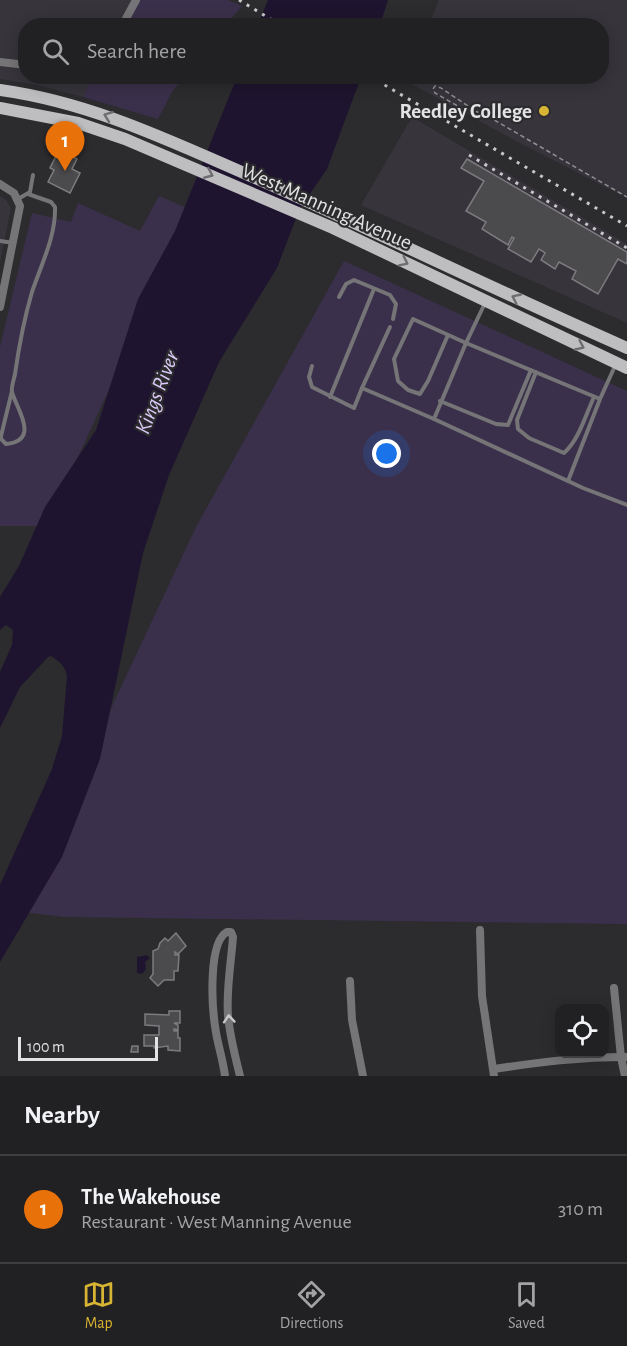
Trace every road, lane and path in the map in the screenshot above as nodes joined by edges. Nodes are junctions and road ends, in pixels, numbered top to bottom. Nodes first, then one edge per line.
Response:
1 (136, 0) edge
2 (126, 18) edge
3 (0, 62) edge
4 (18, 64) edge
5 (0, 90) edge
6 (0, 108) edge
7 (474, 110) junction
8 (33, 175) dead end
9 (0, 184) edge
10 (28, 194) junction
11 (627, 198) edge
12 (18, 199) junction
13 (0, 241) edge
14 (14, 243) junction
15 (374, 289) junction
16 (339, 297) dead end
17 (486, 301) junction
18 (0, 307) edge
19 (393, 319) dead end
20 (390, 327) dead end
21 (448, 334) junction
22 (466, 343) junction
23 (627, 348) edge
24 (312, 366) dead end
25 (622, 366) edge
26 (531, 370) junction
27 (536, 372) junction
28 (363, 388) junction
29 (12, 391) junction
30 (330, 397) junction
31 (594, 397) junction
32 (600, 399) junction
33 (440, 401) junction
34 (434, 419) junction
35 (568, 481) junction
36 (627, 506) edge
37 (480, 930) dead end
38 (350, 981) dead end
39 (614, 988) dead end
40 (624, 1058) edge
41 (494, 1073) edge
42 (225, 1076) edge
43 (240, 1076) edge
44 (363, 1076) edge
45 (625, 1076) edge

1 - 2 street
3 - 4 street
23 -> 5 main road, West Manning Avenue
6 -> 17 main road, West Manning Avenue
7 - 7 path
7 - 11 path
8 - 10 lane
9 - 12 street
10 - 12 lane
10 - 29 lane
12 - 14 street
13 - 14 lane
14 - 18 street
15 - 16 lane
15 - 19 lane
15 - 30 lane
17 - 22 lane
17 -> 25 main road, West Manning Avenue
20 - 28 lane
21 - 21 lane
21 - 22 lane
22 - 26 lane
22 - 33 lane
24 - 30 lane
25 - 32 lane
26 - 27 lane
26 - 33 lane
27 - 31 lane
27 - 31 lane
28 - 30 lane
28 - 34 lane
29 - 29 lane
31 - 32 lane
32 - 35 lane
33 - 34 lane
34 - 35 lane
35 - 36 lane
37 - 41 street
38 - 44 street
39 - 40 street
40 - 41 street
40 - 45 street
43 -> 42 street

